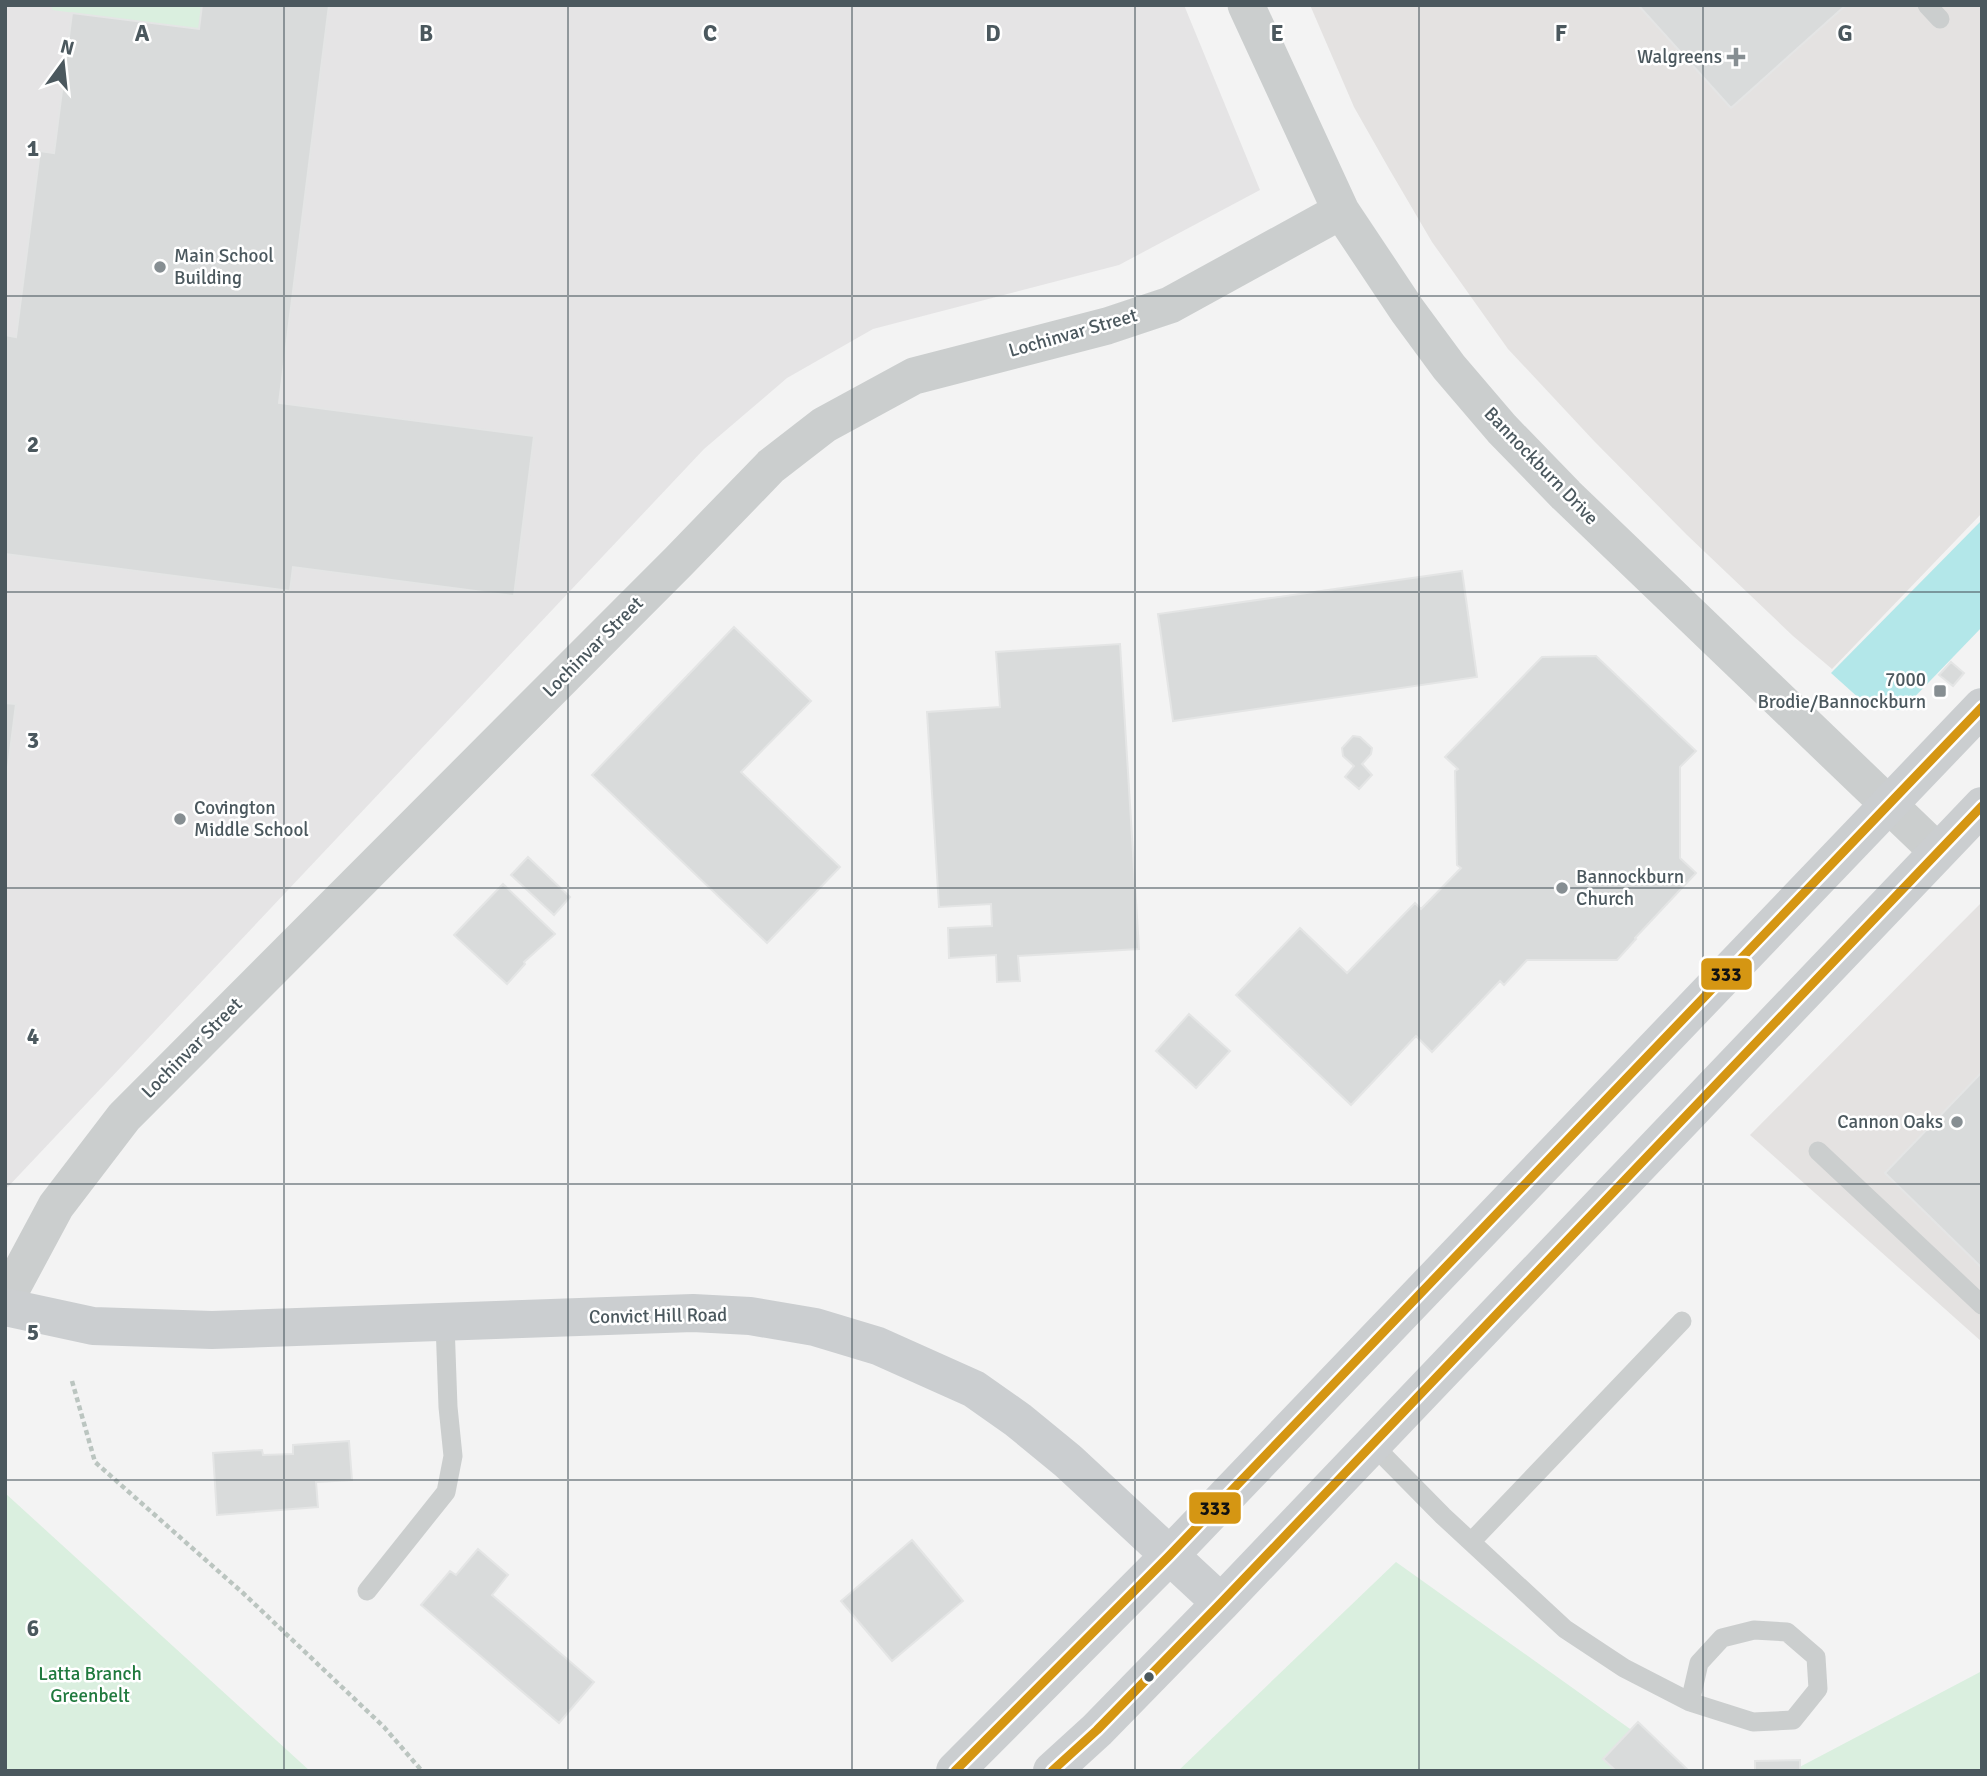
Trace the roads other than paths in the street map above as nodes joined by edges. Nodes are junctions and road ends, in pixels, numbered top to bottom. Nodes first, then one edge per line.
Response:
1 (1246, 5) edge
2 (1341, 211) junction
3 (1982, 707) edge
4 (1888, 803) junction
5 (1982, 806) edge
6 (1937, 851) junction
7 (1818, 1150) dead end
8 (5, 1301) edge
9 (1982, 1305) edge
10 (5, 1307) edge
11 (1682, 1321) dead end
12 (444, 1323) junction
13 (1372, 1444) junction
14 (1471, 1542) junction
15 (1169, 1556) junction
16 (367, 1591) dead end
17 (1220, 1603) junction
18 (1690, 1702) junction
19 (956, 1771) edge
20 (1052, 1771) edge

1 - 2 street, Bannockburn Drive
2 - 4 street, Bannockburn Drive
2 - 8 street, Lochinvar Street
3 - 4 main road
4 - 6 street, Bannockburn Drive
4 - 15 main road
5 - 6 main road
6 - 13 main road
7 - 9 lane
10 - 12 main road, Convict Hill Road
11 - 14 lane
12 - 15 main road, Convict Hill Road
12 - 16 lane
13 - 14 lane
13 - 17 main road
14 - 18 lane
15 - 17 main road, Convict Hill Road
15 - 19 main road
17 - 20 main road
18 - 18 lane

